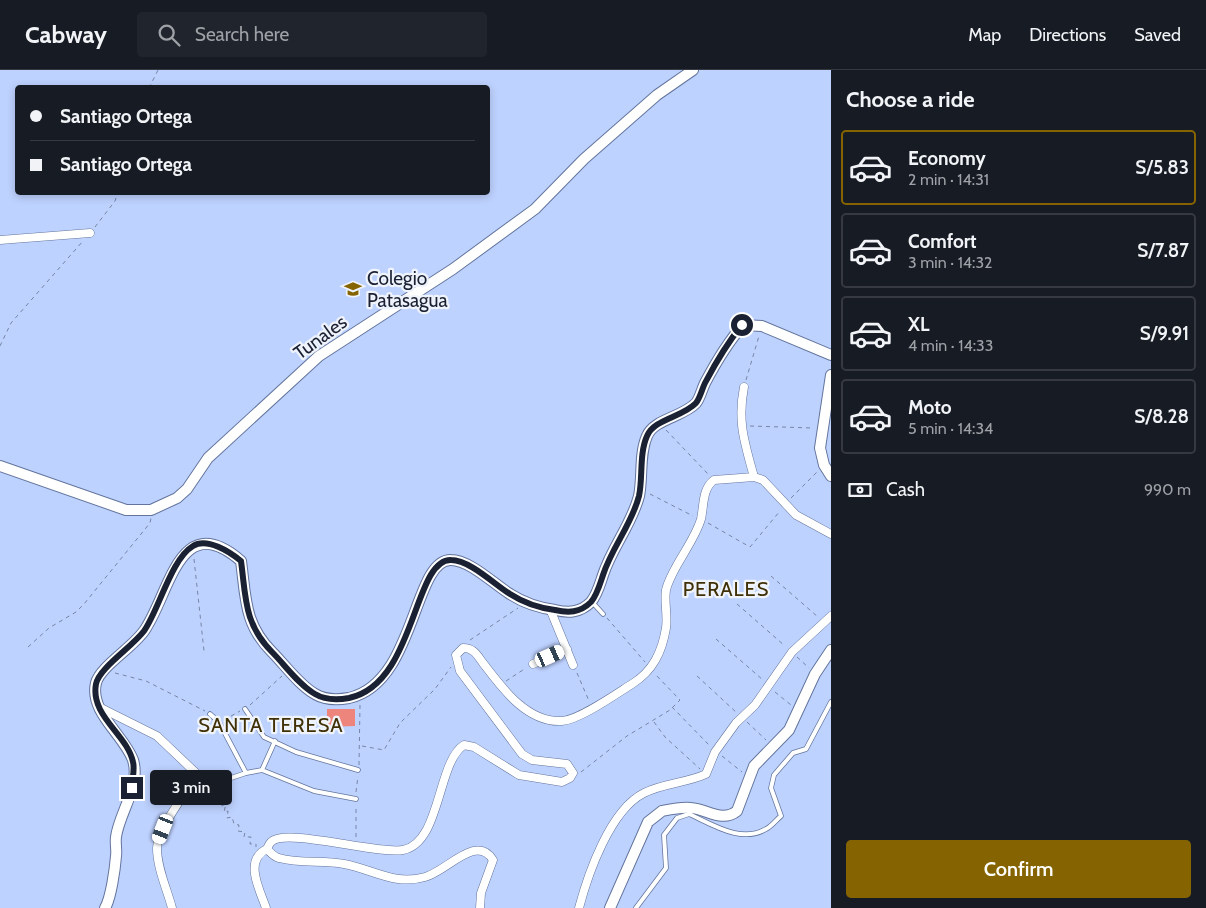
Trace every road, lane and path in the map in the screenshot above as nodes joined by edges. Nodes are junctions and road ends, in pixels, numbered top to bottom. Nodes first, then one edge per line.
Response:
1 (158, 70) edge
2 (693, 70) edge
3 (150, 85) edge
4 (117, 195) edge
5 (90, 234) junction
6 (0, 240) edge
7 (762, 326) junction
8 (0, 346) edge
9 (831, 355) edge
10 (831, 375) edge
11 (744, 387) joint
12 (660, 424) junction
13 (740, 425) junction
14 (824, 428) junction
15 (824, 465) junction
16 (0, 466) edge
17 (831, 476) edge
18 (754, 477) junction
19 (714, 480) junction
20 (786, 504) junction
21 (151, 510) junction
22 (831, 534) edge
23 (193, 546) junction
24 (750, 547) dead end
25 (771, 576) dead end
26 (591, 602) junction
27 (526, 603) junction
28 (737, 604) dead end
29 (550, 610) junction
30 (603, 614) joint
31 (831, 616) edge
32 (824, 622) junction
33 (716, 638) dead end
34 (28, 647) dead end
35 (468, 648) junction
36 (567, 649) junction
37 (204, 650) dead end
38 (831, 650) edge
39 (792, 652) junction
40 (456, 660) junction
41 (533, 664) joint
42 (574, 665) joint
43 (104, 668) junction
44 (290, 669) junction
45 (651, 669) junction
46 (815, 674) junction
47 (697, 676) dead end
48 (768, 684) junction
49 (500, 686) junction
50 (831, 702) edge
51 (99, 706) junction
52 (672, 707) junction
53 (592, 708) junction
54 (245, 709) junction
55 (800, 711) junction
56 (210, 714) joint
57 (742, 717) junction
58 (654, 721) junction
59 (218, 722) junction
60 (275, 741) junction
61 (361, 745) dead end
62 (773, 746) junction
63 (716, 752) junction
64 (262, 770) junction
65 (358, 770) dead end
66 (246, 773) junction
67 (573, 773) junction
68 (706, 774) junction
69 (749, 777) junction
70 (207, 786) dead end
71 (216, 798) dead end
72 (356, 798) dead end
73 (267, 849) junction
74 (258, 855) junction
75 (107, 907) edge
76 (172, 908) edge
77 (266, 908) edge
78 (480, 908) edge
79 (579, 908) edge
80 (610, 908) edge
81 (636, 908) edge

1 - 3 path
2 - 21 street, Tunales
4 - 5 path
5 - 6 street
5 - 8 path
7 - 9 street
7 - 11 path
7 - 12 street
10 - 14 street
11 - 13 street
12 - 19 path
12 - 26 street
13 - 14 path
13 - 18 street
14 - 15 street
15 - 17 street
15 - 20 path
16 - 21 street, Tunales
18 - 19 street
18 - 20 street
19 - 45 street
20 - 22 street
20 - 24 path
21 - 34 path
23 - 37 path
23 - 43 street
23 - 44 street
25 - 32 path
26 - 29 street
26 - 30 lane
27 - 29 street
27 - 35 path
27 - 44 street
28 - 39 path
29 - 36 street
30 - 45 path
31 - 32 street
32 - 39 street
33 - 48 path
35 - 40 street
35 - 49 street
36 - 41 street
36 - 42 street
38 - 46 street
39 - 46 path
39 - 48 street
40 - 61 path
40 - 67 street
41 - 49 path
42 - 53 path
43 - 51 street
43 - 56 path
44 - 54 path
45 - 52 path
45 - 53 street
46 - 55 street
47 - 57 path
48 - 55 path
48 - 57 street
49 - 53 street
50 - 81 lane
51 - 75 street
51 - 76 street
52 - 58 path
52 - 63 path
54 - 59 path
54 - 60 lane
55 - 62 street
56 - 59 lane
57 - 62 path
57 - 63 street
58 - 67 path
58 - 68 path
59 - 66 lane
60 - 64 lane
60 - 65 lane
62 - 69 street
63 - 68 street
63 - 69 path
64 - 66 lane
64 - 72 lane
66 - 70 lane
67 - 73 street
68 - 79 street
69 - 80 street
71 - 74 path
73 - 74 street
73 - 78 street
74 - 77 street

